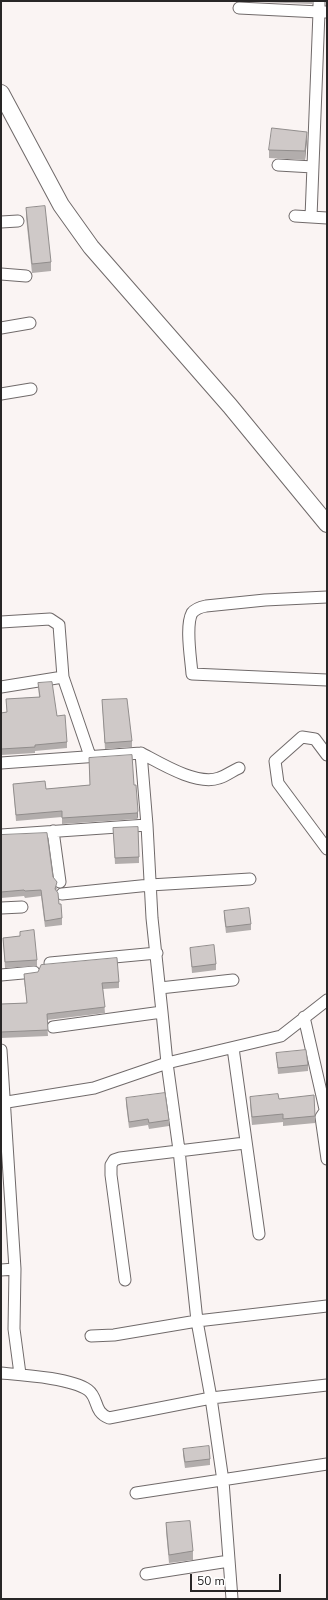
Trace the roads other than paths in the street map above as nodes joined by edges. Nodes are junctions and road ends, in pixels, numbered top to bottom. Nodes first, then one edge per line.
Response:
1 (239, 8) dead end
2 (322, 8) edge
3 (1, 93) edge
4 (278, 164) dead end
5 (313, 167) junction
6 (295, 216) dead end
7 (311, 217) junction
8 (327, 218) edge
9 (18, 221) dead end
10 (1, 222) edge
11 (1, 274) edge
12 (26, 276) dead end
13 (30, 323) dead end
14 (1, 328) edge
15 (31, 389) dead end
16 (1, 394) edge
17 (327, 524) edge
18 (327, 597) edge
19 (1, 622) edge
20 (63, 677) junction
21 (327, 680) edge
22 (1, 687) edge
23 (141, 753) junction
24 (327, 755) edge
25 (90, 756) junction
26 (1, 763) edge
27 (239, 768) dead end
28 (147, 825) junction
29 (53, 831) junction
30 (1, 836) edge
31 (327, 849) edge
32 (250, 879) dead end
33 (60, 882) dead end
34 (150, 885) junction
35 (62, 894) dead end
36 (1, 908) edge
37 (22, 908) dead end
38 (157, 953) junction
39 (50, 963) edge
40 (34, 972) edge
41 (1, 976) edge
42 (233, 980) dead end
43 (160, 988) junction
44 (327, 1000) edge
45 (162, 1012) junction
46 (304, 1017) junction
47 (53, 1027) dead end
48 (234, 1048) junction
49 (1, 1050) edge
50 (167, 1063) junction
51 (3, 1102) edge
52 (326, 1109) edge
53 (246, 1143) junction
54 (179, 1150) junction
55 (327, 1159) edge
56 (6, 1197) edge
57 (259, 1234) dead end
58 (15, 1269) junction
59 (1, 1270) edge
60 (126, 1280) dead end
61 (327, 1306) edge
62 (196, 1321) junction
63 (91, 1336) dead end
64 (1, 1373) edge
65 (20, 1374) junction
66 (326, 1387) edge
67 (211, 1398) junction
68 (327, 1464) edge
69 (223, 1481) junction
70 (136, 1493) dead end
71 (229, 1561) junction
72 (146, 1574) dead end
73 (232, 1599) edge

1 - 2 street
2 - 5 street
3 - 17 street
4 - 5 street
5 - 7 street
6 - 7 street
7 - 8 street
9 - 10 street
11 - 12 street
13 - 14 street
15 - 16 street
18 - 21 street
19 - 20 street
20 - 22 street
20 - 25 street
23 - 25 street
23 - 27 street
23 - 28 street
24 - 31 street
25 - 26 street
28 - 29 street
28 - 34 street
29 - 30 street
29 - 33 street
32 - 34 street
34 - 35 street
34 - 38 street
36 - 37 street
38 - 39 street
38 - 43 street
40 - 41 street
42 - 43 street
43 - 45 street
44 - 46 street
45 - 47 street
45 - 50 street
46 - 48 street
46 - 52 street
48 - 50 street
48 - 53 street
49 - 51 street
50 - 51 street
50 - 54 street
51 - 56 street
52 - 55 street
53 - 54 street
53 - 57 street
54 - 60 street
54 - 62 street
56 - 58 street
58 - 59 street
58 - 65 street
61 - 62 street
62 - 63 street
62 - 67 street
64 - 65 street
65 - 67 street
66 - 67 street
67 - 69 street
68 - 69 street
69 - 70 street
69 - 71 street
71 - 72 street
71 - 73 street

